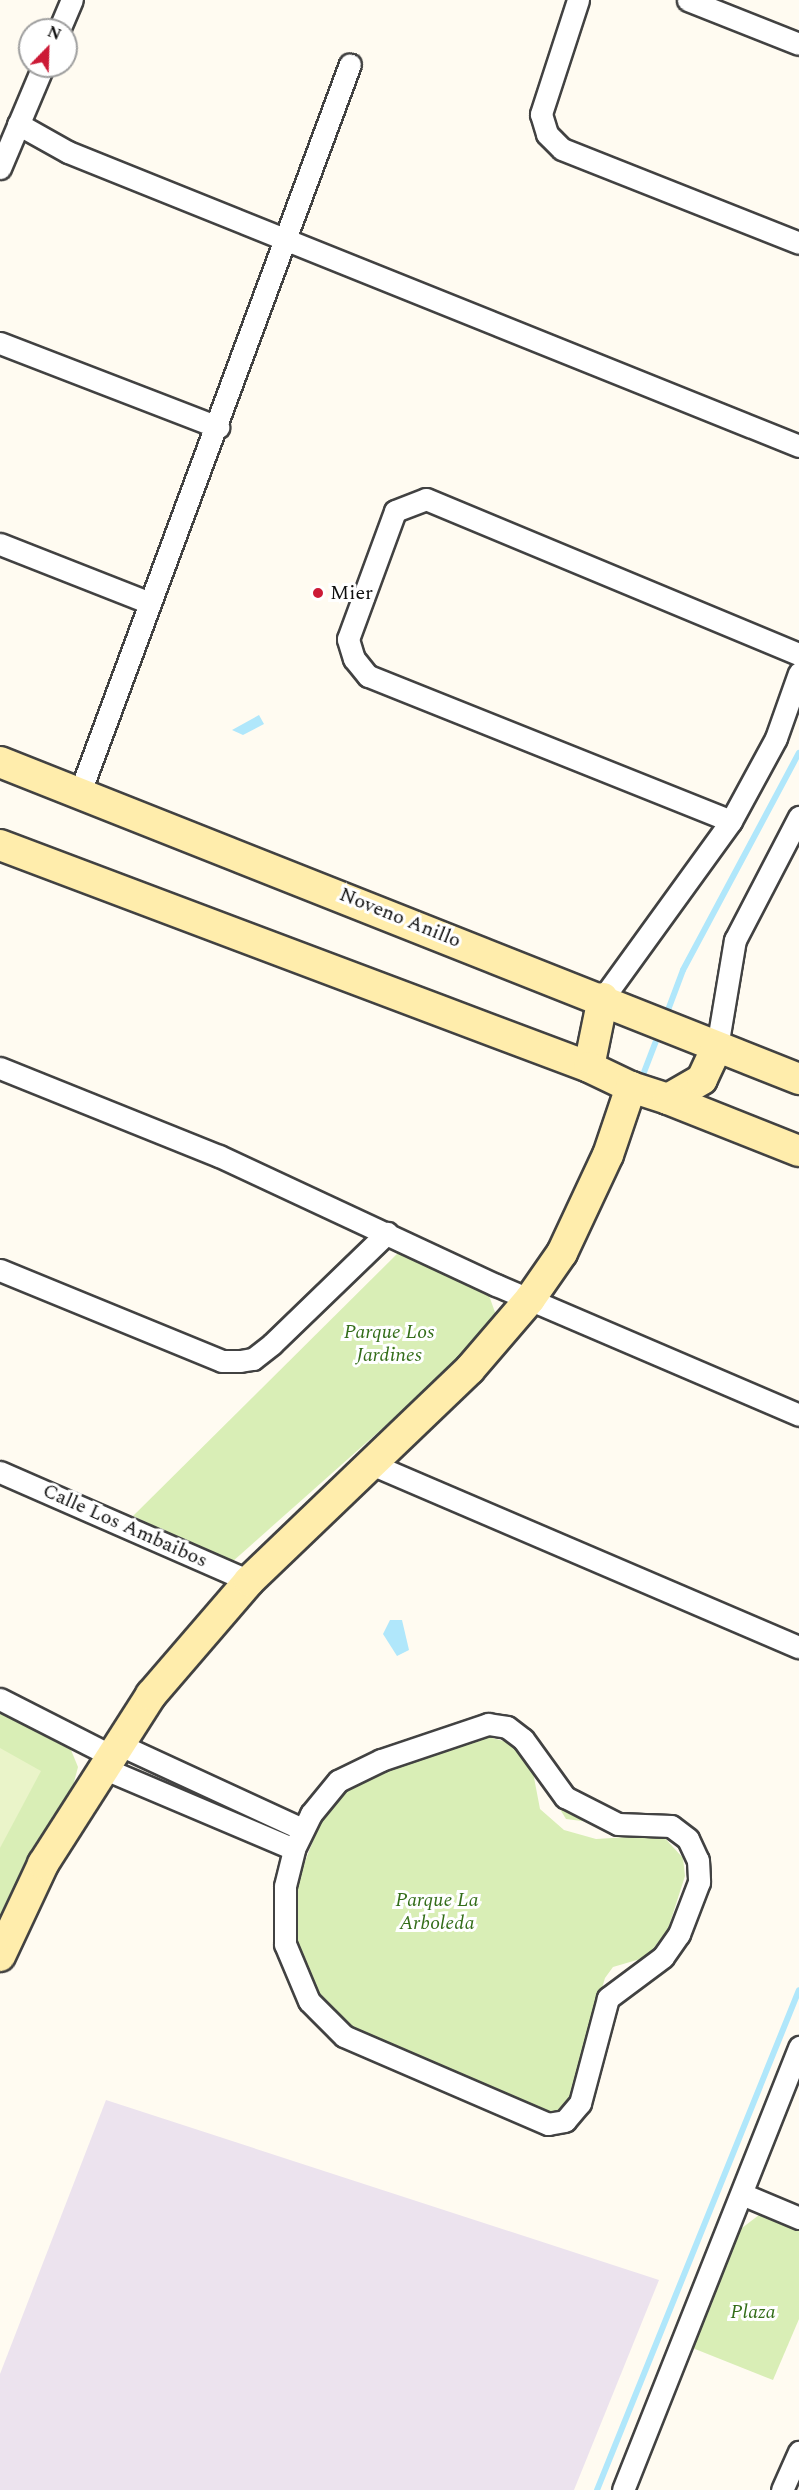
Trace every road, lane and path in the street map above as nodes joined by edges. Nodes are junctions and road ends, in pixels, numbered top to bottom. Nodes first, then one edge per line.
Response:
1 (72, 0) edge
2 (578, 0) edge
3 (688, 0) edge
4 (64, 18) edge
5 (799, 44) edge
6 (350, 64) dead end
7 (39, 78) edge
8 (18, 124) junction
9 (0, 168) edge
10 (284, 237) junction
11 (799, 243) edge
12 (0, 343) edge
13 (218, 427) junction
14 (799, 446) edge
15 (0, 544) edge
16 (150, 603) junction
17 (799, 654) edge
18 (799, 673) edge
19 (0, 762) edge
20 (80, 792) junction
21 (799, 817) edge
22 (731, 821) junction
23 (0, 845) edge
24 (792, 845) edge
25 (603, 999) junction
26 (717, 1047) junction
27 (589, 1067) junction
28 (0, 1068) edge
29 (799, 1079) edge
30 (631, 1087) junction
31 (668, 1099) junction
32 (799, 1151) edge
33 (387, 1233) junction
34 (0, 1270) edge
35 (530, 1299) junction
36 (799, 1415) edge
37 (369, 1463) junction
38 (0, 1472) edge
39 (249, 1581) junction
40 (799, 1647) edge
41 (0, 1699) edge
42 (110, 1756) junction
43 (302, 1829) junction
44 (294, 1849) junction
45 (0, 1956) edge
46 (799, 2047) edge
47 (742, 2194) junction
48 (799, 2218) edge
49 (799, 2452) edge
50 (623, 2490) edge
51 (782, 2490) edge

1 - 4 street
2 - 11 street
3 - 5 street
6 - 10 street
7 - 8 street
8 - 9 street
8 - 10 street
10 - 13 street
10 - 14 street
12 - 13 street
13 - 16 street
15 - 16 street
16 - 20 street
17 - 22 street
18 - 22 street
19 - 20 street, Noveno Anillo
20 - 25 street, Noveno Anillo
21 - 24 street
22 - 25 street
23 - 27 street
24 - 26 street
25 - 26 street, Noveno Anillo
25 - 27 street
26 - 29 street, Noveno Anillo
26 - 31 street
27 - 30 street
28 - 33 street
30 - 31 street
30 - 35 street
31 - 32 street
33 - 34 street
33 - 35 street
35 - 36 street
35 - 37 street
37 - 39 street
37 - 40 street
38 - 39 street, Calle Los Ambaibos
39 - 42 street
41 - 42 street
42 - 43 street
42 - 44 street
42 - 45 street
43 - 44 street
43 - 44 street
46 - 47 street
47 - 48 street
47 - 50 street
49 - 51 street

